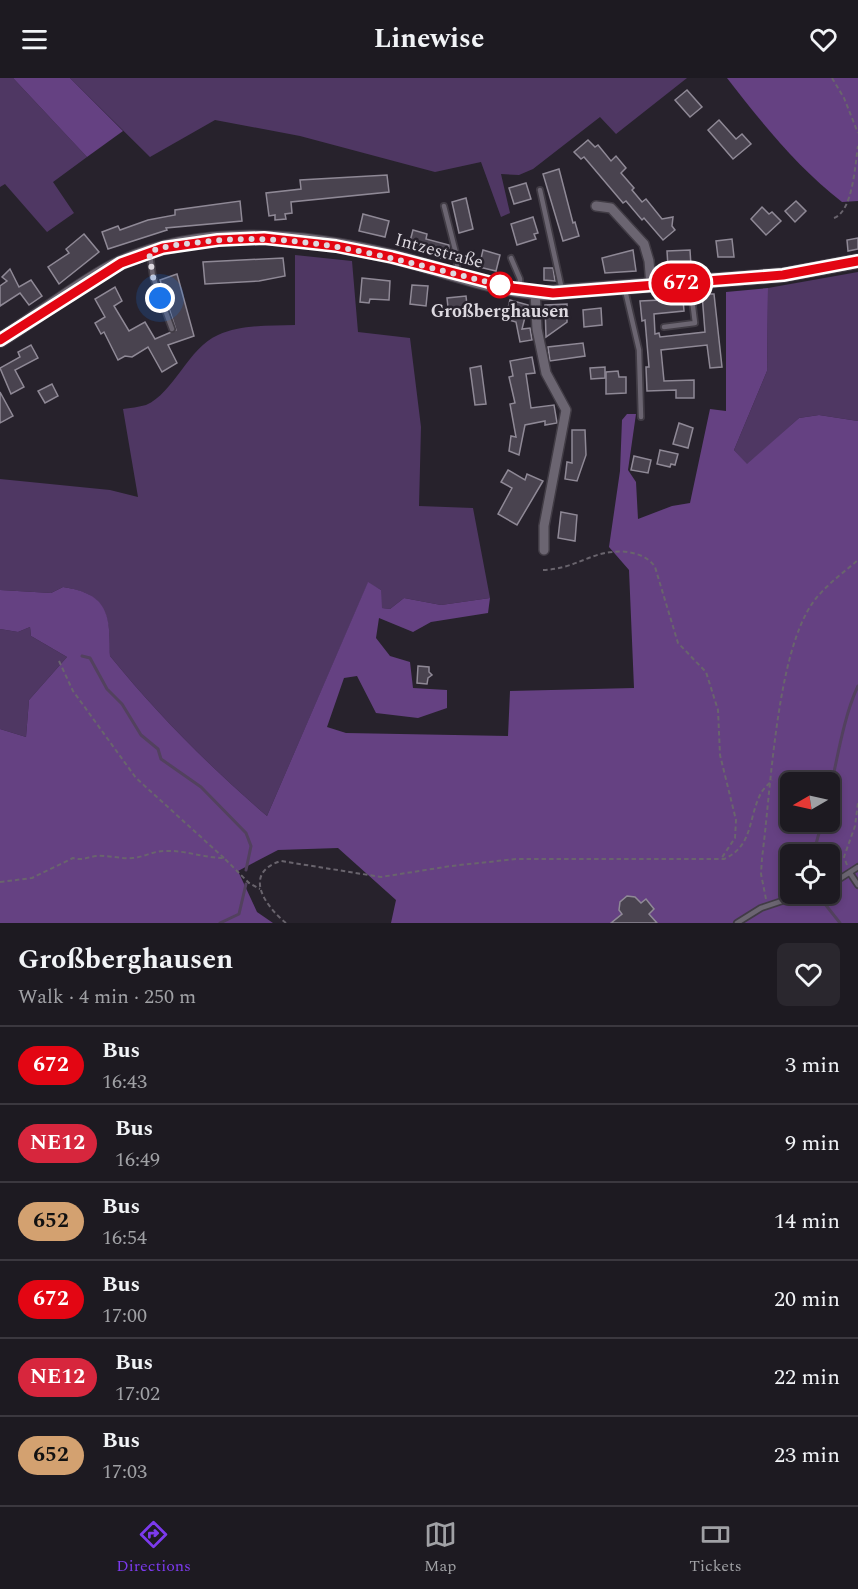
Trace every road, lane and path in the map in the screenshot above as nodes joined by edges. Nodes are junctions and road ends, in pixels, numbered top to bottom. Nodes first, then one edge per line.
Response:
1 (832, 78) edge
2 (858, 133) edge
3 (858, 146) edge
4 (540, 190) dead end
5 (444, 206) dead end
6 (596, 206) dead end
7 (834, 218) dead end
8 (149, 252) junction
9 (511, 258) dead end
10 (858, 261) edge
11 (455, 273) junction
12 (690, 283) junction
13 (651, 286) junction
14 (625, 288) junction
15 (519, 290) junction
16 (535, 292) junction
17 (563, 293) junction
18 (664, 327) dead end
19 (172, 329) dead end
20 (0, 340) edge
21 (641, 417) dead end
22 (544, 550) dead end
23 (858, 560) edge
24 (543, 570) dead end
25 (59, 661) dead end
26 (772, 780) junction
27 (858, 803) edge
28 (224, 858) junction
29 (721, 859) junction
30 (858, 867) edge
31 (850, 873) junction
32 (840, 879) edge
33 (0, 882) edge
34 (858, 885) edge
35 (260, 889) junction
36 (780, 901) edge
37 (768, 905) junction
38 (286, 923) edge
39 (737, 923) edge

1 - 2 path
3 - 7 path
4 - 17 lane
5 - 11 lane
6 - 13 street
8 - 11 main road, Intzestraße
8 - 19 lane
8 - 20 main road, Intzestraße
9 - 15 lane
10 - 12 main road, Intzestraße
11 - 15 main road, Intzestraße
12 - 13 main road, Intzestraße
12 - 18 lane
13 - 14 main road, Intzestraße
14 - 17 main road, Intzestraße
14 - 21 lane
15 - 16 main road, Intzestraße
16 - 17 main road, Intzestraße
16 - 22 street
23 - 26 path
24 - 29 path
25 - 28 path
26 - 29 path
26 - 37 path
27 - 31 path
28 - 33 path
28 - 35 path
29 - 35 path
30 - 31 lane
31 - 32 lane
31 - 34 lane
35 - 38 path
36 - 37 lane
37 - 39 lane

